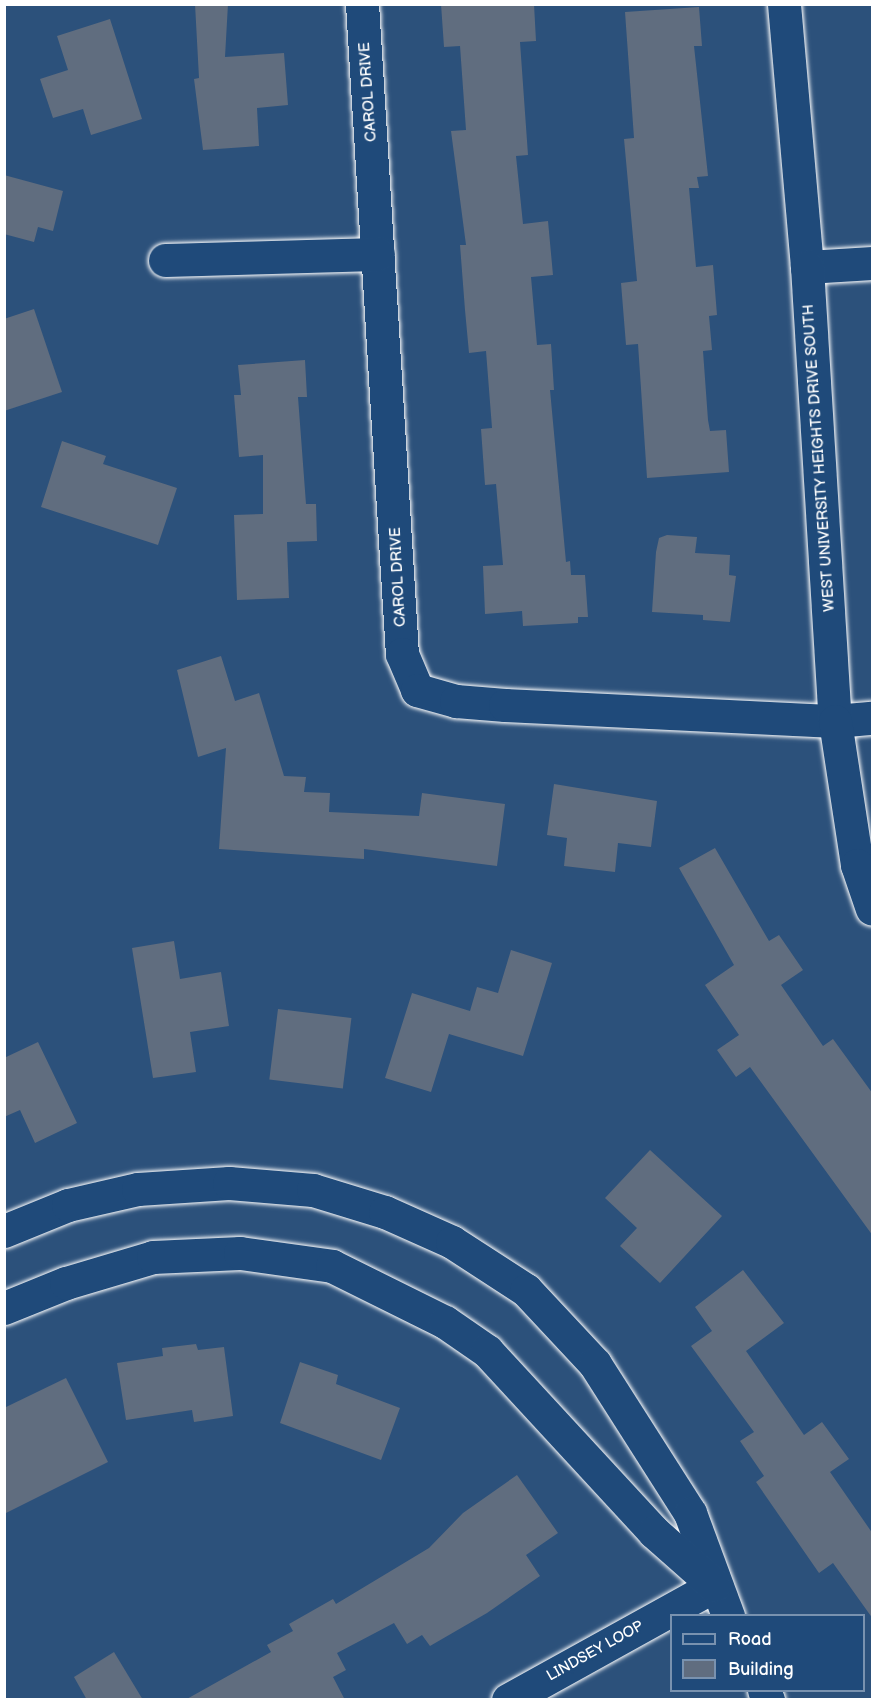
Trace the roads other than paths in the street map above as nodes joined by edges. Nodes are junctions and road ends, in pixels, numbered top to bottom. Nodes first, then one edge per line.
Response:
1 (362, 4) edge
2 (784, 4) edge
3 (378, 254) junction
4 (165, 260) dead end
5 (873, 263) edge
6 (807, 267) junction
7 (873, 718) edge
8 (835, 721) junction
9 (873, 909) edge
10 (4, 1231) edge
11 (4, 1308) edge
12 (714, 1586) junction
13 (727, 1614) edge
14 (508, 1700) edge

1 - 3 street, CAROL DRIVE
2 - 6 street, WEST UNIVERSITY HEIGHTS DRIVE SOUTH
3 - 4 street
3 - 8 street, CAROL DRIVE
5 - 6 street
6 - 8 street, WEST UNIVERSITY HEIGHTS DRIVE SOUTH
7 - 8 street, CAROL DRIVE
8 - 9 street, WEST UNIVERSITY HEIGHTS DRIVE SOUTH
10 - 12 street
11 - 12 street
12 - 13 street
12 - 14 street, LINDSEY LOOP

